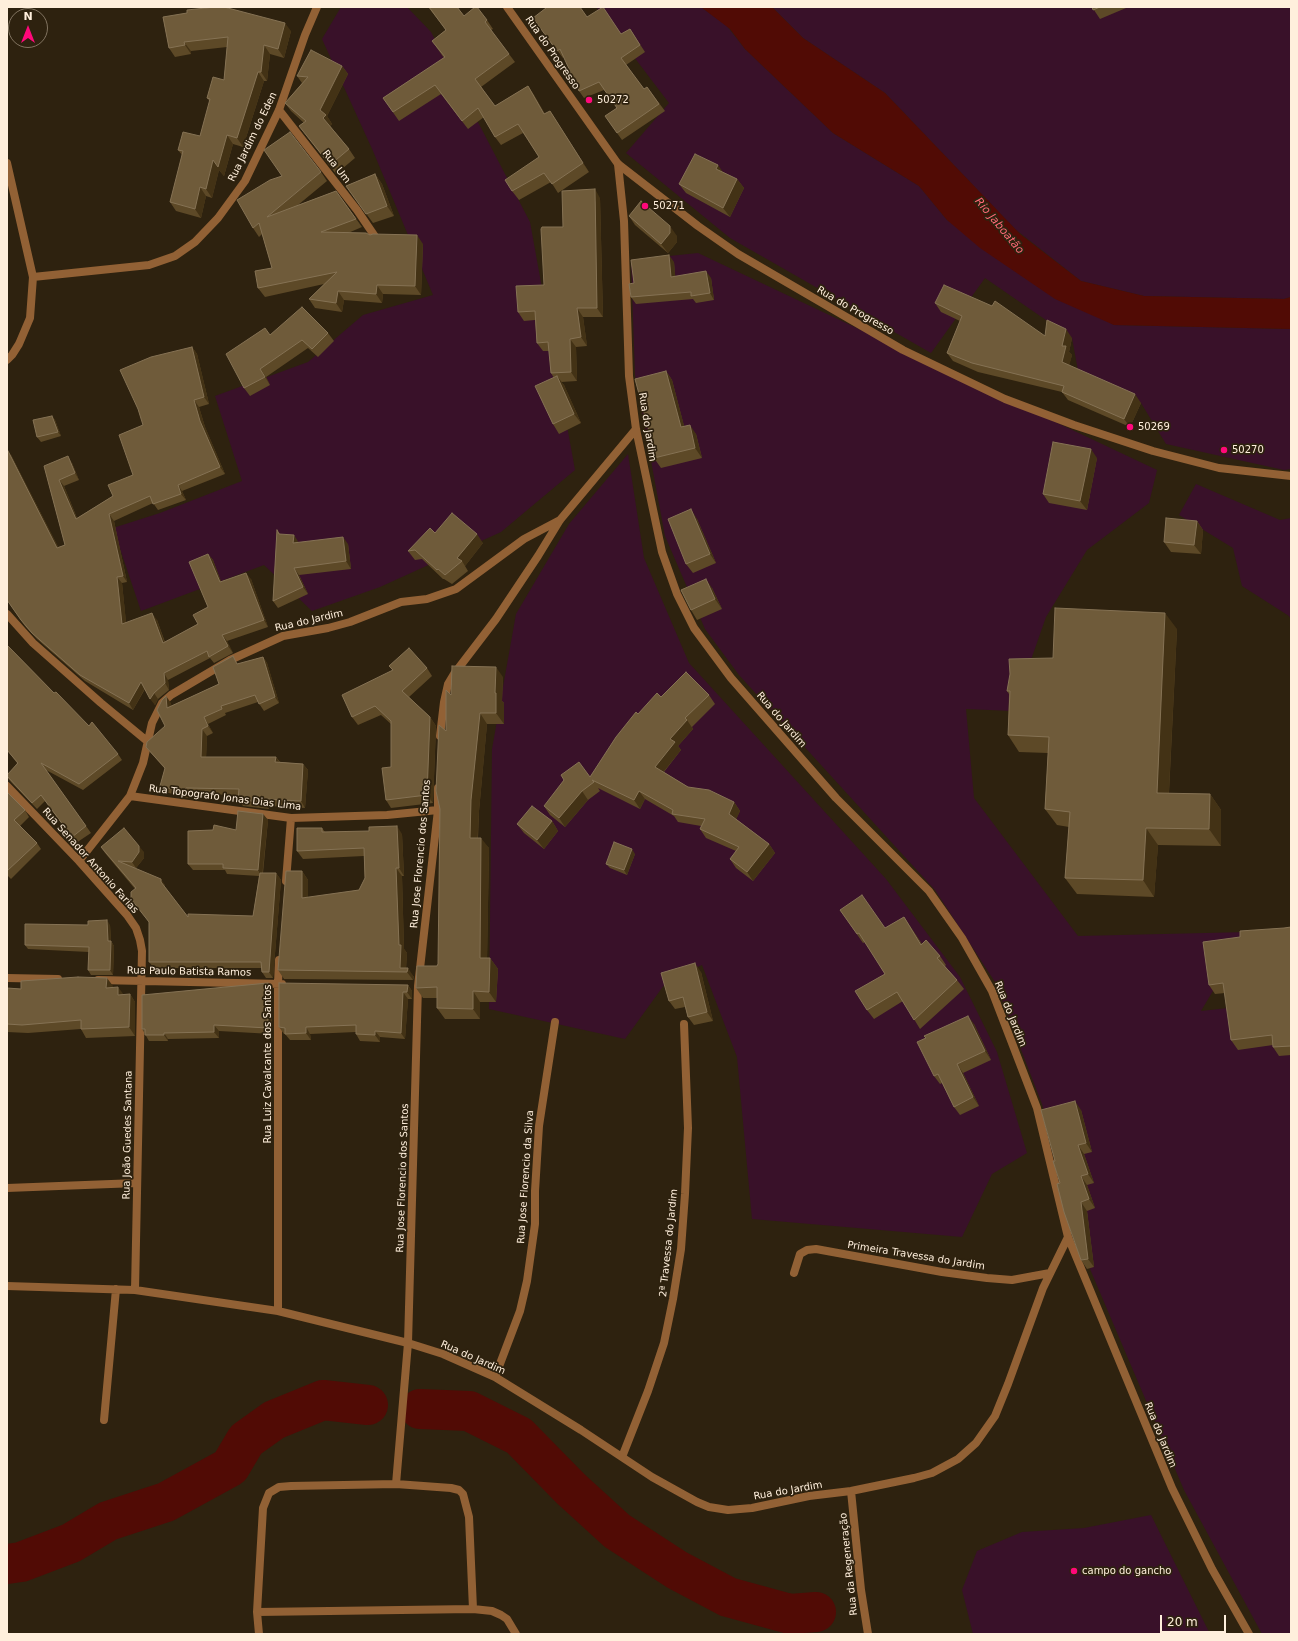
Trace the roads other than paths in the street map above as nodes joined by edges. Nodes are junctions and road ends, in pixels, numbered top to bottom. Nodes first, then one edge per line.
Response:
1 (317, 7) edge
2 (507, 7) edge
3 (279, 110) junction
4 (7, 163) edge
5 (618, 164) junction
6 (376, 238) edge
7 (33, 278) junction
8 (7, 360) edge
9 (636, 429) junction
10 (1291, 476) edge
11 (560, 520) junction
12 (7, 614) edge
13 (147, 741) junction
14 (440, 742) edge
15 (438, 780) edge
16 (7, 786) edge
17 (130, 796) junction
18 (438, 810) junction
19 (291, 818) junction
20 (79, 861) junction
21 (285, 889) edge
22 (280, 952) edge
23 (7, 978) edge
24 (70, 980) edge
25 (86, 980) edge
26 (141, 981) junction
27 (278, 984) junction
28 (293, 984) edge
29 (555, 1022) dead end
30 (684, 1024) dead end
31 (137, 1183) junction
32 (7, 1188) edge
33 (1068, 1237) junction
34 (794, 1273) dead end
35 (1050, 1273) junction
36 (7, 1286) edge
37 (116, 1289) junction
38 (135, 1290) junction
39 (278, 1311) junction
40 (408, 1344) junction
41 (495, 1377) junction
42 (104, 1420) dead end
43 (622, 1457) junction
44 (396, 1484) junction
45 (851, 1491) junction
46 (473, 1609) junction
47 (257, 1612) junction
48 (258, 1634) edge
49 (516, 1634) edge
50 (868, 1634) edge
51 (1249, 1634) edge

1 - 3 street, Rua Jardim do Eden
2 - 5 street, Rua do Progresso
3 - 6 street, Rua Um
3 - 7 street, Rua Jardim do Eden
4 - 7 street
5 - 9 street, Rua do Jardim
5 - 10 street, Rua do Progresso
7 - 8 street
9 - 11 street
9 - 33 street, Rua do Jardim
11 - 13 street, Rua do Jardim
11 - 14 street
12 - 13 street
13 - 17 street, Rua do Jardim
15 - 18 street, Rua Jose Florencio dos Santos
16 - 20 street, Rua Senador Antonio Farias
17 - 19 street, Rua Topografo Jonas Dias Lima
17 - 20 street, Rua do Jardim
18 - 19 street, Rua Topografo Jonas Dias Lima
18 - 40 street, Rua Jose Florencio dos Santos
19 - 21 street
20 - 26 street, Rua Senador Antonio Farias
22 - 27 street, Rua Luiz Cavalcante dos Santos
23 - 24 street
25 - 26 street, Rua Paulo Batista Ramos
26 - 27 street, Rua Paulo Batista Ramos
26 - 31 street, Rua João Guedes Santana
27 - 28 street, Rua Paulo Batista Ramos
27 - 39 street, Rua Luiz Cavalcante dos Santos
29 - 41 street, Rua Jose Florencio da Silva
30 - 43 street, 2ª Travessa do Jardim
31 - 32 street
31 - 38 street, Rua João Guedes Santana
33 - 35 street, Rua do Jardim
33 - 51 street, Rua do Jardim
34 - 35 street, Primeira Travessa do Jardim
35 - 45 street, Rua do Jardim
36 - 37 street, Rua do Jardim
37 - 38 street, Rua do Jardim
37 - 42 street
38 - 39 street, Rua do Jardim
39 - 40 street, Rua do Jardim
40 - 41 street, Rua do Jardim
40 - 44 street, Rua Jose Florencio dos Santos
41 - 43 street, Rua do Jardim
43 - 45 street, Rua do Jardim
44 - 46 street
44 - 47 street
45 - 50 street, Rua da Regeneração
46 - 47 street
46 - 49 street
47 - 48 street

